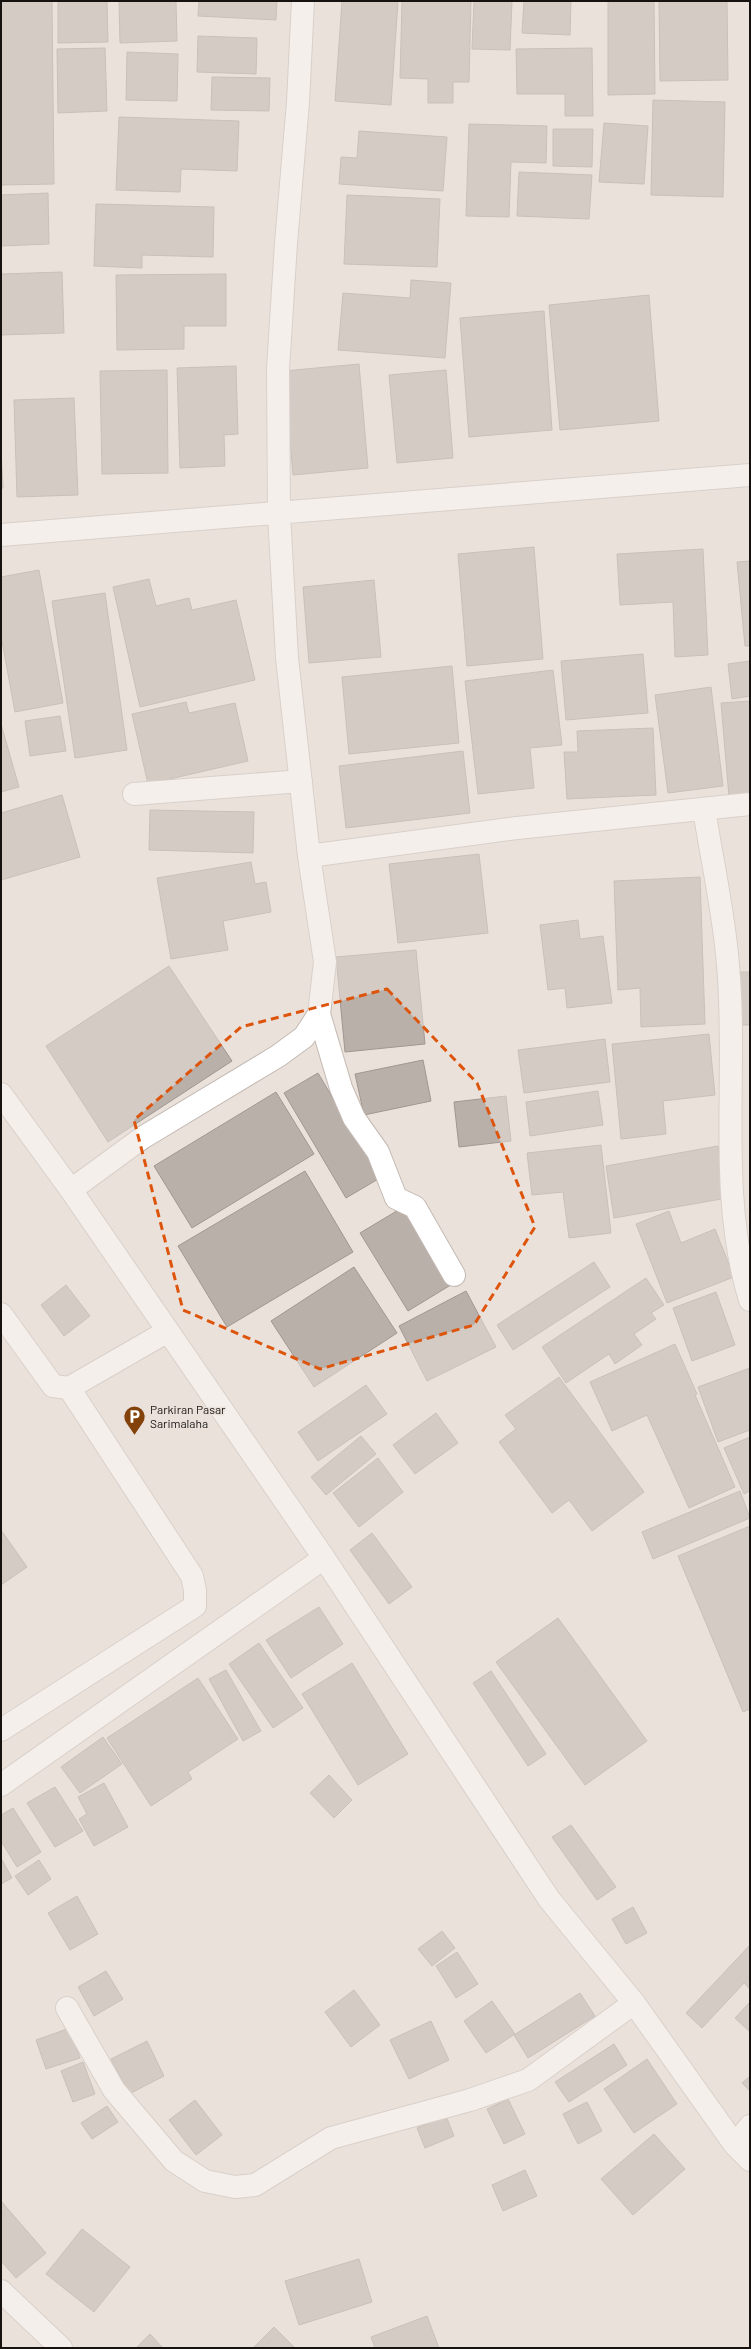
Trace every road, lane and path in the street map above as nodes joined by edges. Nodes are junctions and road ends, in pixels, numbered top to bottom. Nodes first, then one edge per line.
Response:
1 (303, 1) edge
2 (750, 475) edge
3 (279, 514) junction
4 (1, 536) edge
5 (301, 781) junction
6 (134, 794) dead end
7 (750, 804) edge
8 (704, 809) junction
9 (309, 856) junction
10 (319, 1014) junction
11 (1, 1094) edge
12 (71, 1190) junction
13 (454, 1275) dead end
14 (750, 1300) edge
15 (1, 1314) edge
16 (168, 1331) junction
17 (69, 1388) junction
18 (324, 1558) junction
19 (1, 1730) edge
20 (1, 1785) edge
21 (634, 2003) junction
22 (67, 2008) dead end
23 (750, 2126) edge
24 (735, 2145) junction
25 (750, 2160) edge
26 (1, 2291) edge
27 (61, 2348) edge

1 - 3 street
2 - 3 street
3 - 4 street
3 - 5 street
5 - 6 street
5 - 9 street
7 - 8 street
8 - 9 street
8 - 14 street
9 - 10 street
10 - 12 street
10 - 13 street
11 - 12 street
12 - 16 street
15 - 17 street
16 - 17 street
16 - 18 street
17 - 19 street
18 - 20 street
18 - 21 street
21 - 22 street
21 - 24 street
23 - 24 street
24 - 25 street
26 - 27 street

